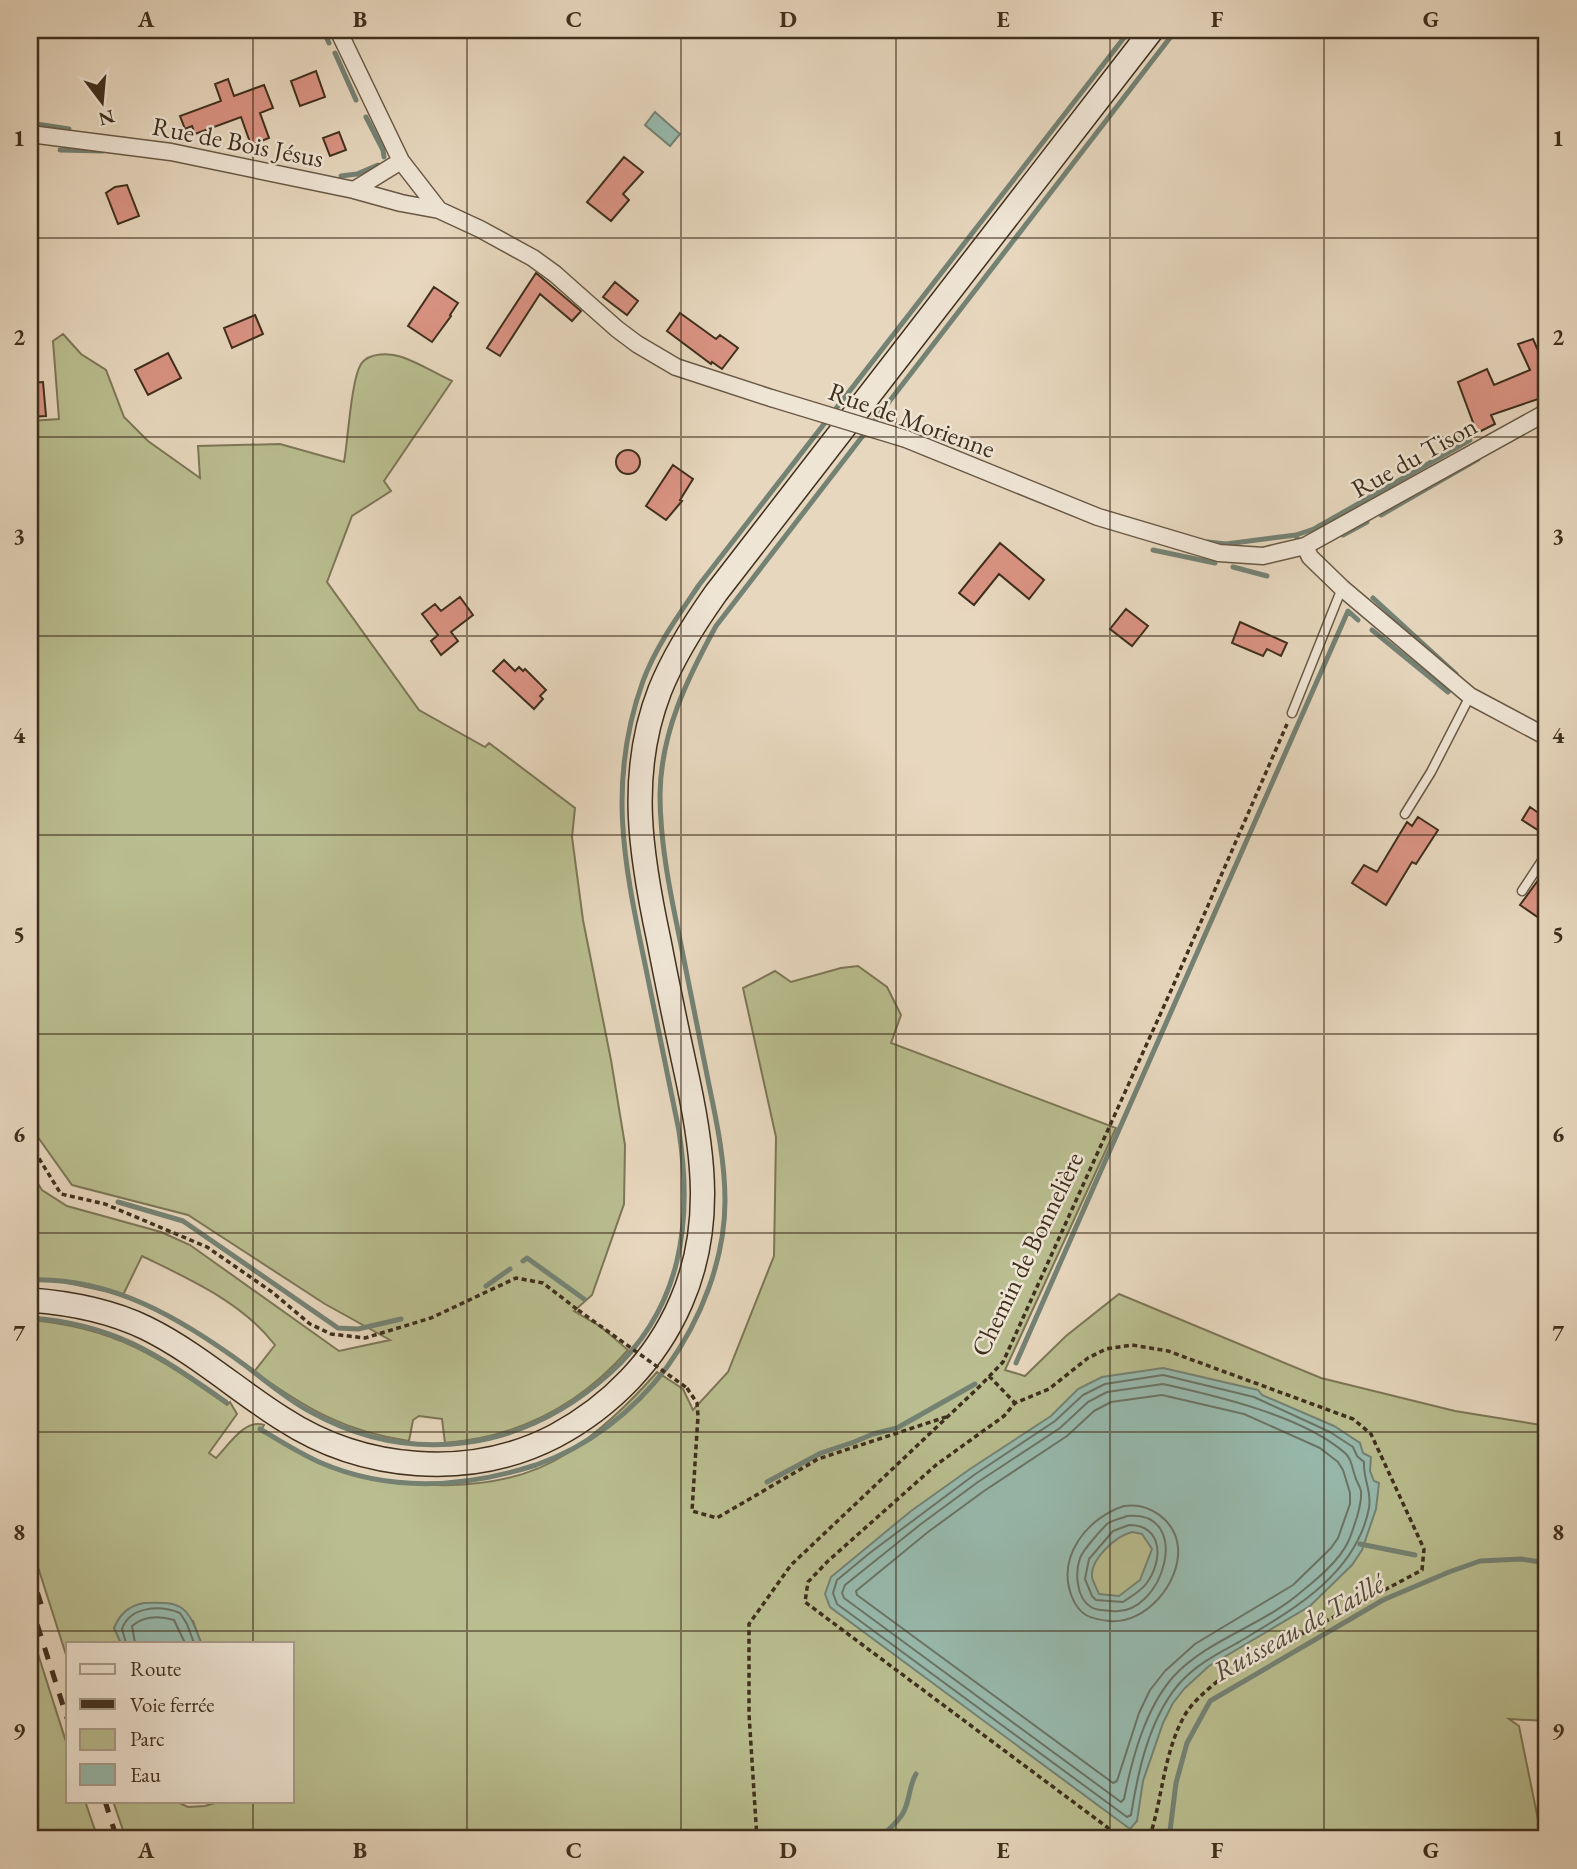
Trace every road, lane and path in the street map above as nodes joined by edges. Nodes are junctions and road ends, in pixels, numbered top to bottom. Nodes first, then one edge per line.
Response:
1 (338, 30) edge
2 (1153, 30) edge
3 (30, 134) edge
4 (401, 161) junction
5 (354, 190) junction
6 (439, 209) junction
7 (1547, 412) edge
8 (1305, 546) junction
9 (1342, 588) junction
10 (1470, 696) junction
11 (1292, 712) joint
12 (1547, 737) edge
13 (1405, 814) dead end
14 (1547, 852) edge
15 (1522, 891) dead end
16 (30, 1144) edge
17 (30, 1300) edge
18 (989, 1376) junction
19 (1015, 1403) junction
20 (948, 1416) junction
21 (757, 1839) edge
22 (1123, 1839) edge
23 (1149, 1839) edge

1 - 4 street, Rue de Morienne
2 - 17 main road
3 - 5 street, Rue de Bois Jésus
4 - 5 street, Rue de Bois Jésus
4 - 6 street, Rue de Morienne
5 - 6 street, Rue de Bois Jésus
6 - 8 street, Rue de Morienne, bridge
7 - 8 street, Rue du Tison
8 - 9 street
9 - 10 street
9 - 11 lane
10 - 12 street
10 - 13 lane
11 - 18 path, Chemin de Bonnelière
14 - 15 lane
16 - 20 path, bridge
18 - 19 path
18 - 20 path, Chemin de Bonnelière
19 - 22 path
19 - 23 path
20 - 21 path, Chemin de Bonnelière

